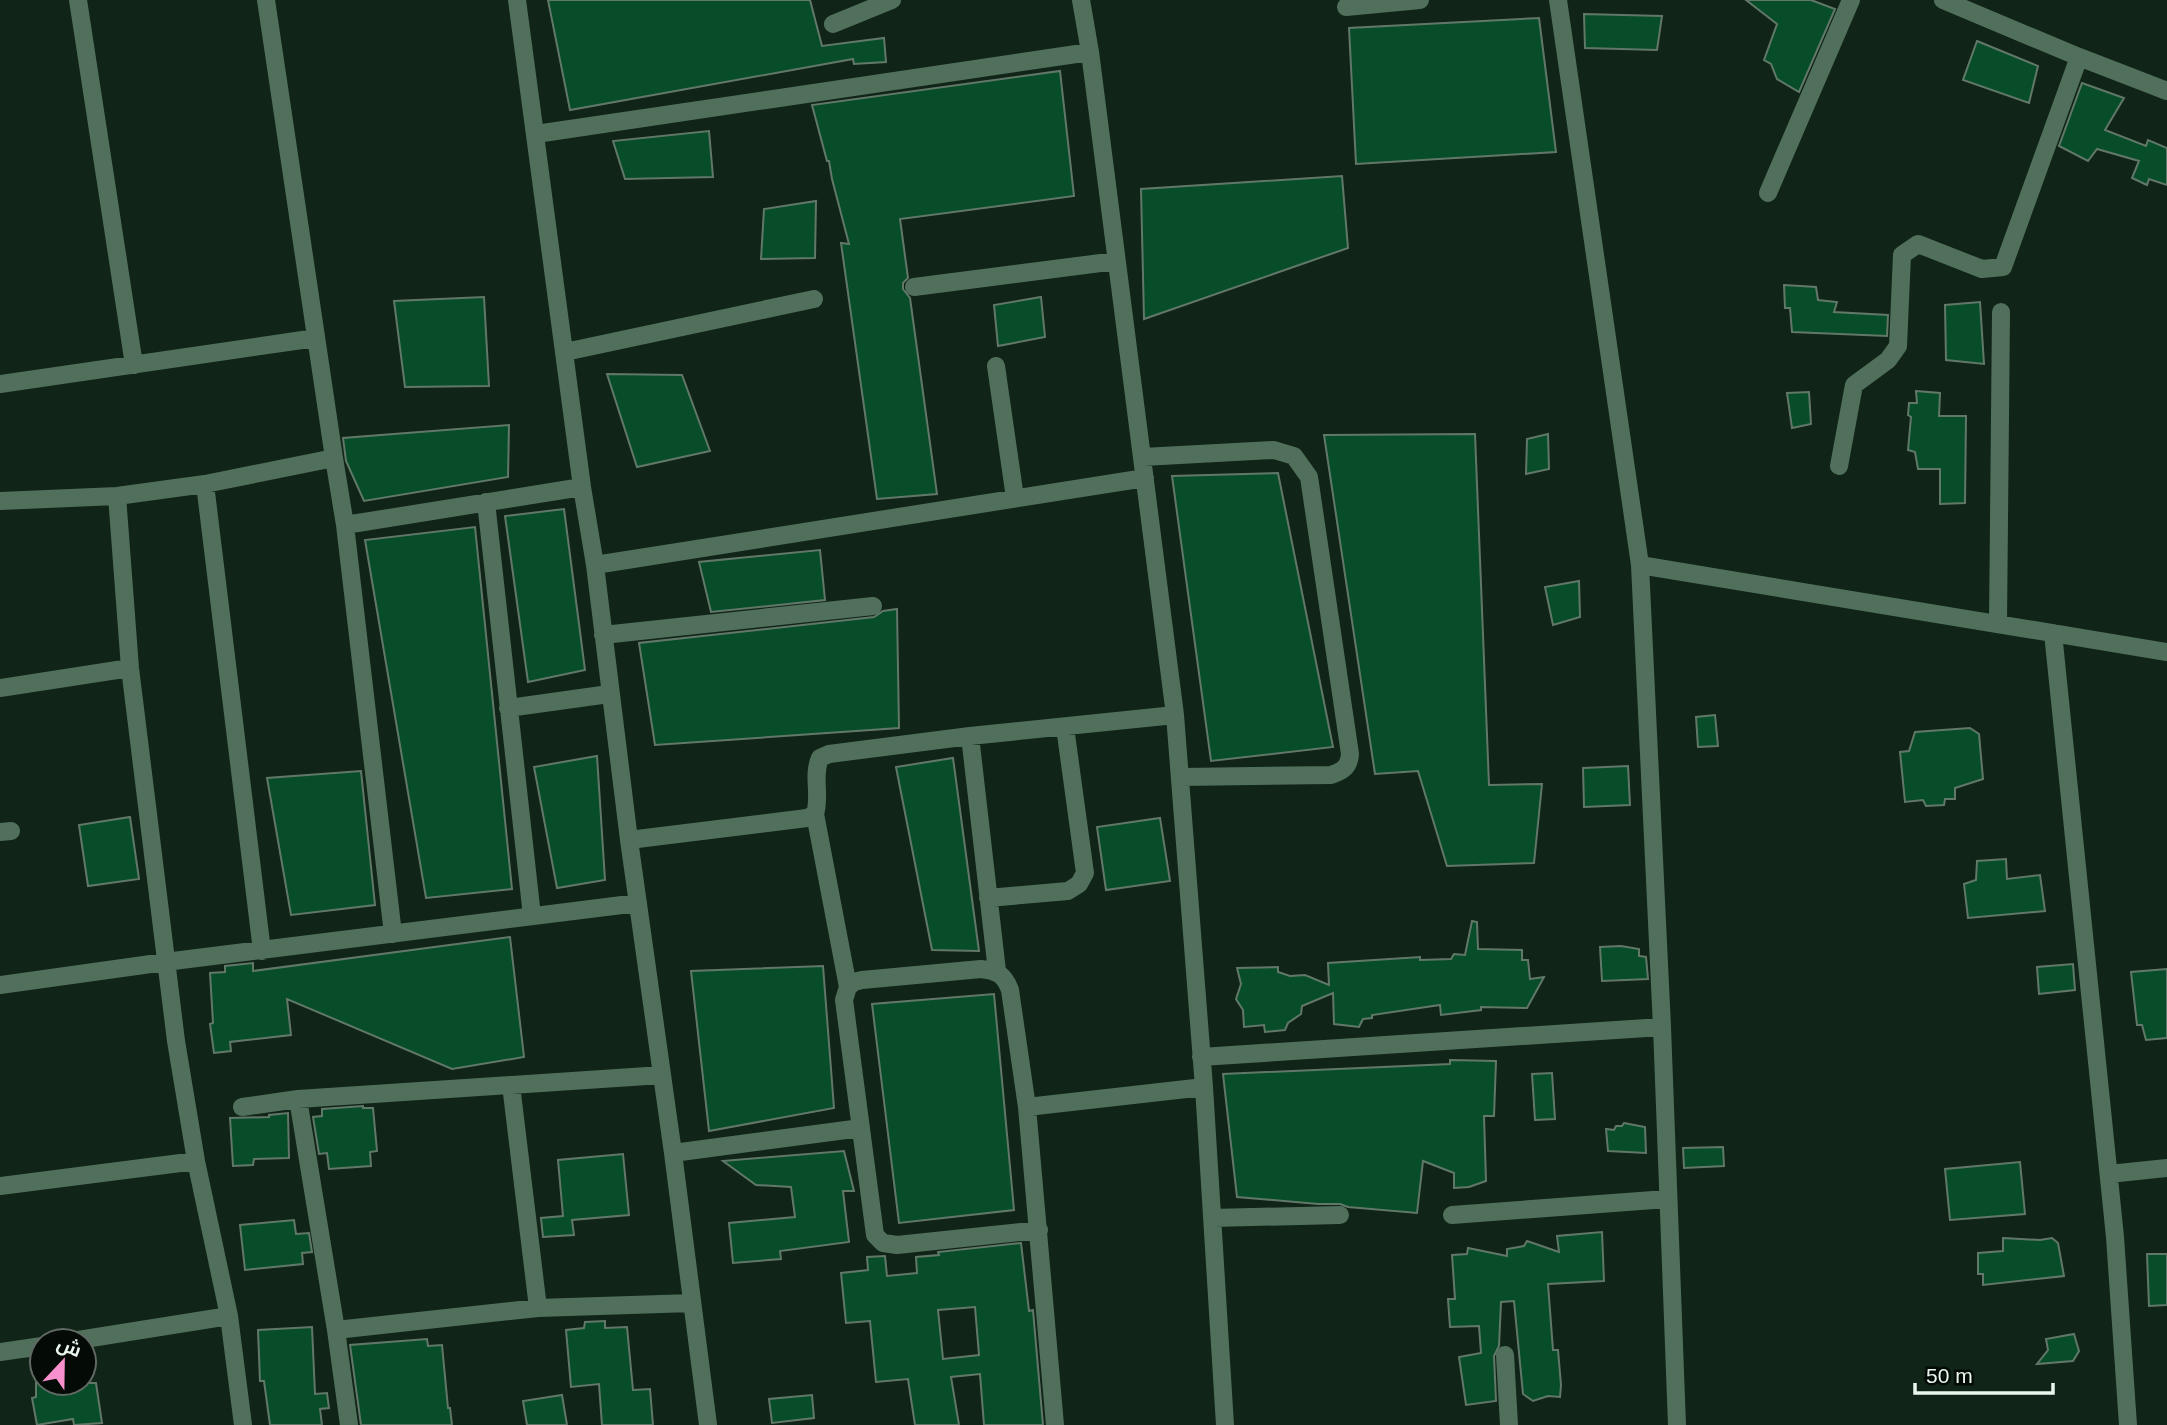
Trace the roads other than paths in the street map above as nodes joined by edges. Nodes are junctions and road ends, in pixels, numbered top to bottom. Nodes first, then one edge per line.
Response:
1 (78, 0) edge
2 (266, 0) edge
3 (517, 0) edge
4 (892, 0) edge
5 (1081, 0) edge
6 (1420, 0) edge
7 (1558, 0) edge
8 (1851, 0) edge
9 (1943, 0) edge
10 (1346, 7) dead end
11 (833, 24) dead end
12 (1090, 52) junction
13 (2079, 58) junction
14 (2167, 90) edge
15 (536, 134) junction
16 (1768, 193) dead end
17 (1116, 261) junction
18 (914, 287) dead end
19 (814, 299) dead end
20 (2001, 312) dead end
21 (316, 338) junction
22 (565, 352) junction
23 (134, 365) junction
24 (996, 366) dead end
25 (0, 384) edge
26 (1143, 457) junction
27 (334, 458) junction
28 (1839, 466) dead end
29 (1145, 478) junction
30 (205, 484) junction
31 (582, 486) junction
32 (117, 496) junction
33 (1015, 498) junction
34 (0, 501) edge
35 (486, 502) junction
36 (345, 525) junction
37 (594, 565) junction
38 (1640, 565) junction
39 (873, 606) dead end
40 (1998, 624) junction
41 (2053, 633) junction
42 (603, 635) junction
43 (2167, 652) edge
44 (130, 668) junction
45 (0, 688) edge
46 (610, 694) junction
47 (508, 708) junction
48 (1175, 715) junction
49 (1065, 727) junction
50 (970, 736) junction
51 (1181, 777) junction
52 (815, 814) junction
53 (629, 840) junction
54 (988, 898) junction
55 (638, 903) junction
56 (532, 916) junction
57 (393, 934) junction
58 (262, 951) junction
59 (165, 962) junction
60 (997, 971) junction
61 (0, 985) edge
62 (848, 987) junction
63 (1661, 1027) junction
64 (1201, 1057) junction
65 (662, 1075) junction
66 (511, 1085) junction
67 (1204, 1087) junction
68 (299, 1099) junction
69 (242, 1107) dead end
70 (1027, 1107) junction
71 (861, 1128) junction
72 (673, 1153) junction
73 (196, 1161) junction
74 (2167, 1168) edge
75 (2109, 1174) junction
76 (0, 1186) edge
77 (1667, 1199) junction
78 (1340, 1215) dead end
79 (1452, 1215) dead end
80 (1212, 1218) junction
81 (1039, 1230) junction
82 (692, 1303) junction
83 (538, 1308) junction
84 (229, 1316) junction
85 (336, 1330) junction
86 (98, 1337) edge
87 (28, 1348) edge
88 (0, 1352) edge
89 (1505, 1355) dead end
90 (243, 1425) edge
91 (349, 1425) edge
92 (708, 1425) edge
93 (1055, 1425) edge
94 (1225, 1425) edge
95 (1509, 1425) edge
96 (1677, 1425) edge
97 (2128, 1425) edge

1 - 23 street
2 - 21 street
3 - 15 street
4 - 11 street
5 - 12 street
6 - 10 street
7 - 38 street
8 - 16 street
9 - 13 street
12 - 15 street
12 - 17 street
13 - 14 street
13 - 28 street
15 - 22 street
17 - 18 street
17 - 26 street
19 - 22 street
20 - 40 street
21 - 23 street
21 - 27 street
22 - 31 street
23 - 25 street
24 - 33 street
26 - 29 street
26 - 51 street
27 - 30 street
27 - 36 street
29 - 33 street
29 - 48 street
30 - 32 street
30 - 58 street
31 - 35 street
31 - 37 street
32 - 34 street
32 - 44 street
33 - 37 street
35 - 36 street
35 - 47 street
36 - 57 street
37 - 42 street
38 - 40 street
38 - 63 street
39 - 42 street
40 - 41 street
41 - 43 street
41 - 75 street
42 - 46 street
44 - 45 street
44 - 59 street
46 - 47 street
46 - 53 street
47 - 56 street
48 - 49 street
48 - 51 street
49 - 50 street
49 - 54 street
50 - 52 street
50 - 54 street
51 - 64 street
52 - 53 street
52 - 62 street
53 - 55 street
54 - 60 street
55 - 56 street
55 - 65 street
56 - 57 street
57 - 58 street
58 - 59 street
59 - 61 street
59 - 73 street
60 - 62 street
60 - 70 street
62 - 71 street
63 - 64 street
63 - 77 street
64 - 67 street
65 - 66 street
65 - 72 street
66 - 68 street
66 - 83 street
67 - 70 street
67 - 80 street
68 - 69 street
68 - 85 street
70 - 81 street
71 - 72 street
71 - 81 street
72 - 82 street
73 - 76 street
73 - 84 street
74 - 75 street
75 - 97 street
77 - 79 street
77 - 96 street
78 - 80 street
80 - 94 street
81 - 93 street
82 - 83 street
82 - 92 street
83 - 85 street
84 - 86 street
84 - 90 street
85 - 91 street
87 - 88 street
89 - 95 street

